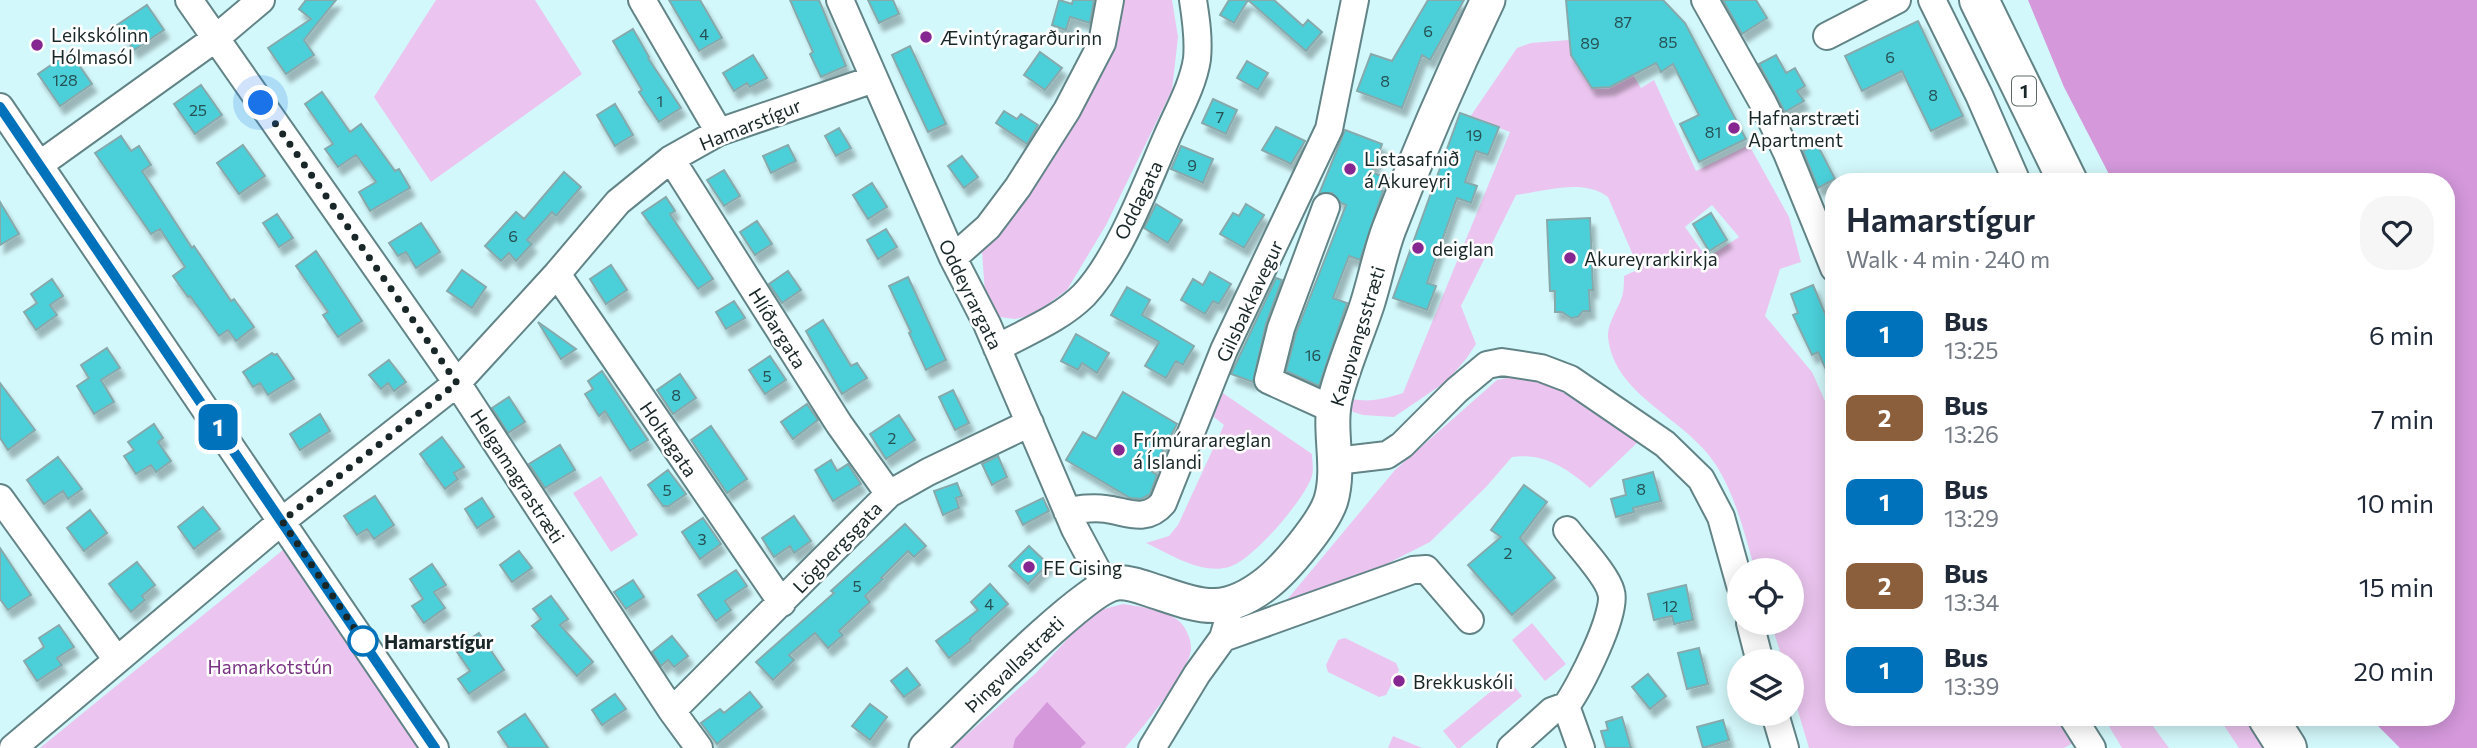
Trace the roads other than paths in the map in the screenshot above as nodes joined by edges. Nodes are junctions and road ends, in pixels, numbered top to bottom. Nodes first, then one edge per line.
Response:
1 (189, 0) edge
2 (261, 0) edge
3 (642, 0) edge
4 (839, 0) edge
5 (1110, 0) edge
6 (1193, 0) edge
7 (1354, 0) edge
8 (1488, 0) edge
9 (1705, 0) edge
10 (1896, 0) edge
11 (1932, 0) edge
12 (1979, 0) edge
13 (1827, 36) dead end
14 (216, 38) junction
15 (874, 79) junction
16 (0, 107) edge
17 (719, 132) junction
18 (671, 159) junction
19 (39, 164) junction
20 (2013, 173) edge
21 (2064, 173) edge
22 (1326, 207) dead end
23 (1824, 215) edge
24 (953, 258) junction
25 (557, 274) junction
26 (997, 348) junction
27 (457, 383) junction
28 (1332, 409) junction
29 (1030, 423) junction
30 (1336, 461) junction
31 (889, 494) junction
32 (0, 498) edge
33 (1067, 511) junction
34 (282, 521) junction
35 (1567, 530) dead end
36 (1732, 558) edge
37 (1106, 587) junction
38 (782, 603) junction
39 (1227, 605) junction
40 (1470, 620) dead end
41 (1223, 638) junction
42 (117, 660) junction
43 (1566, 706) junction
44 (671, 711) junction
45 (1779, 726) edge
46 (2078, 726) edge
47 (2273, 726) edge
48 (2297, 726) edge
49 (13, 748) edge
50 (435, 748) edge
51 (699, 748) edge
52 (926, 748) edge
53 (1152, 748) edge
54 (1511, 748) edge
55 (1581, 748) edge
56 (1785, 748) edge
57 (2092, 748) edge
58 (2287, 748) edge
59 (2309, 748) edge

1 - 14 street, Helgamagrastræti
2 - 14 street
3 - 17 street
4 - 15 street, Oddeyrargata
5 - 24 street
6 - 26 street, Oddagata
7 - 33 street, Gilsbakkavegur
8 - 28 main road, Kaupvangsstræti
9 - 23 street
10 - 13 street
11 - 20 street
12 - 21 highway, 1
14 - 19 street
14 - 27 street, Helgamagrastræti
15 - 17 street, Hamarstígur
15 - 24 street, Oddeyrargata
16 - 19 street
17 - 18 street, Hamarstígur
18 - 25 street, Hamarstígur
18 - 31 street, Hlíðargata
19 - 34 street
22 - 28 street
24 - 26 street, Oddeyrargata
25 - 27 street, Hamarstígur
25 - 38 street, Holtagata
26 - 29 street, Oddeyrargata
27 - 34 street, Hamarstígur
27 - 44 street, Helgamagrastræti
28 - 30 main road, Kaupvangsstræti
29 - 31 street, Lögbergsgata
29 - 33 street, Oddeyrargata
30 - 36 street
30 - 39 main road, Kaupvangsstræti
31 - 38 street, Lögbergsgata
32 - 42 street
33 - 37 street, Oddeyrargata
34 - 42 street, Hamarstígur
34 - 50 street
35 - 43 street
37 - 39 main road
37 - 52 main road, Þingvallastræti
38 - 44 street, Lögbergsgata
39 - 41 street
40 - 41 street
41 - 53 street
42 - 49 street, Hamarstígur
43 - 54 street
43 - 55 street
44 - 51 street, Helgamagrastræti
45 - 56 street
46 - 57 street
47 - 58 highway
48 - 59 highway

